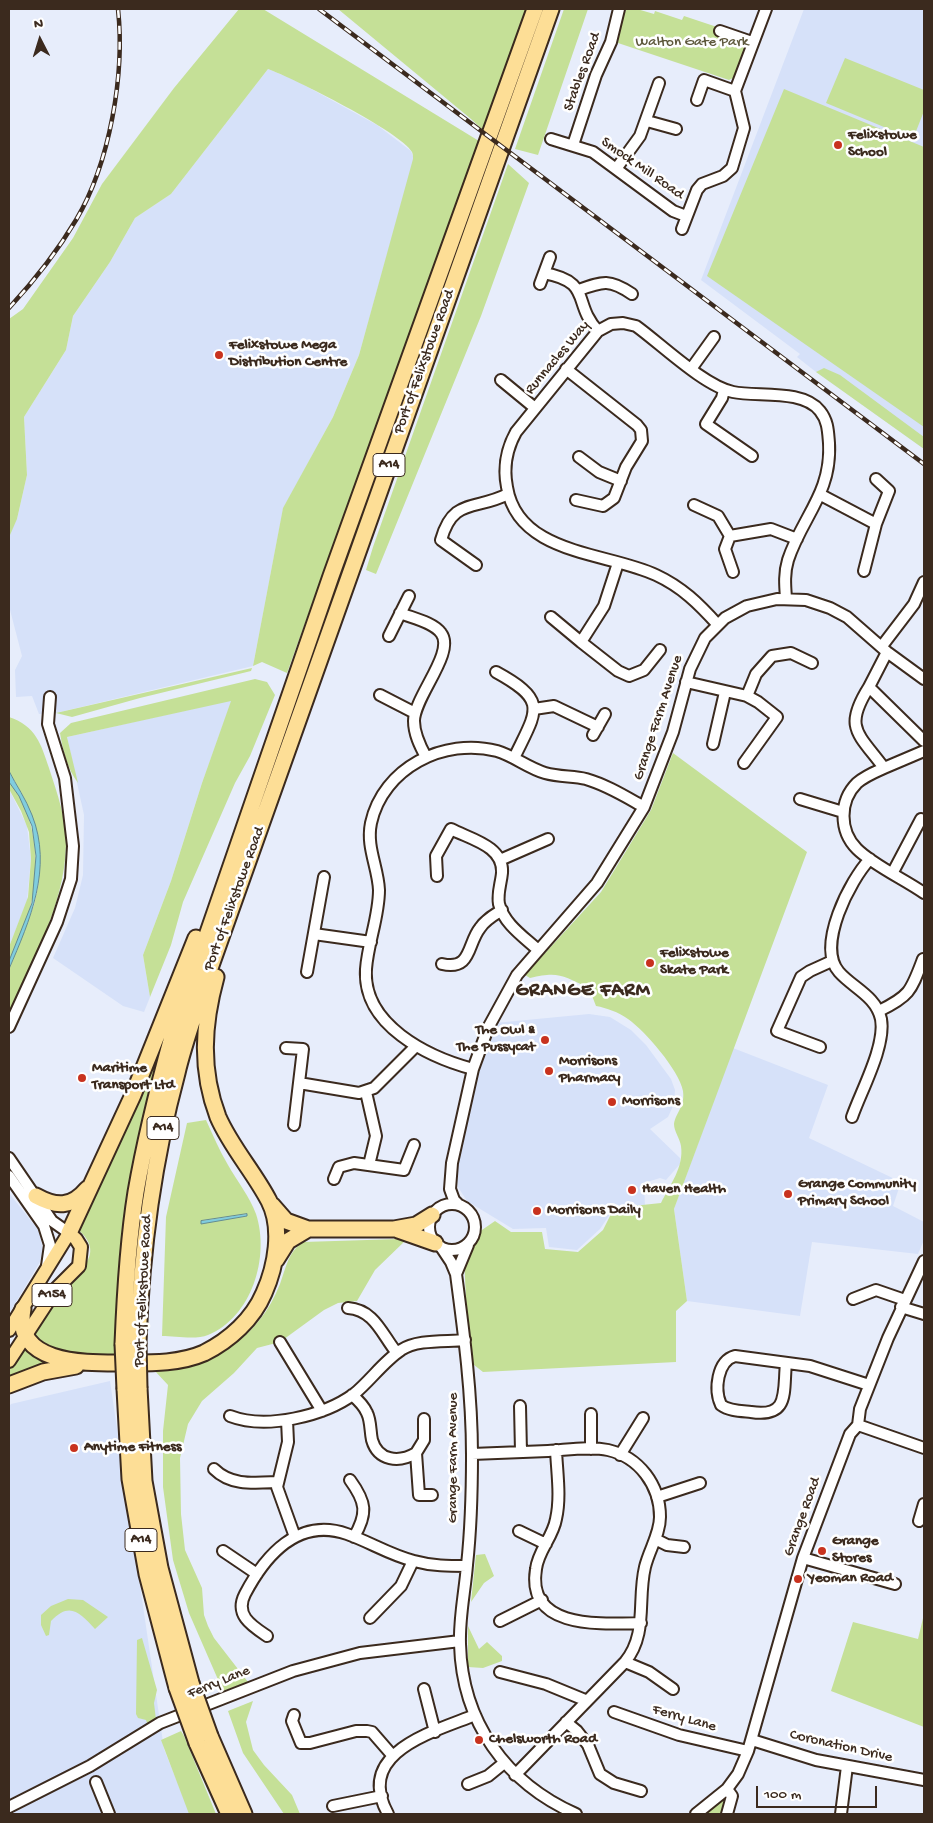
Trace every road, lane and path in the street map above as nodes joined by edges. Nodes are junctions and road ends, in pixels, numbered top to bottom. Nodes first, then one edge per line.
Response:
1 (535, 9) edge
2 (551, 9) edge
3 (619, 9) edge
4 (766, 9) edge
5 (720, 31) dead end
6 (752, 42) junction
7 (659, 82) dead end
8 (735, 91) junction
9 (698, 100) dead end
10 (647, 120) junction
11 (676, 129) dead end
12 (551, 139) dead end
13 (574, 145) junction
14 (616, 169) junction
15 (686, 216) junction
16 (682, 229) dead end
17 (550, 257) dead end
18 (544, 273) junction
19 (540, 284) dead end
20 (579, 290) junction
21 (632, 294) dead end
22 (598, 331) junction
23 (714, 336) dead end
24 (566, 369) junction
25 (691, 369) junction
26 (500, 380) dead end
27 (724, 390) junction
28 (535, 408) junction
29 (752, 456) dead end
30 (580, 457) dead end
31 (876, 479) dead end
32 (620, 482) junction
33 (508, 494) junction
34 (821, 495) junction
35 (576, 500) dead end
36 (694, 505) dead end
37 (876, 524) junction
38 (730, 536) junction
39 (797, 540) junction
40 (618, 562) junction
41 (476, 565) dead end
42 (864, 571) dead end
43 (733, 572) dead end
44 (924, 582) edge
45 (409, 596) dead end
46 (786, 598) junction
47 (924, 598) edge
48 (914, 604) junction
49 (400, 613) junction
50 (551, 617) dead end
51 (718, 625) junction
52 (389, 636) dead end
53 (581, 642) junction
54 (885, 649) junction
55 (660, 650) dead end
56 (812, 663) dead end
57 (496, 672) dead end
58 (924, 679) edge
59 (686, 682) junction
60 (869, 687) junction
61 (725, 692) junction
62 (380, 694) dead end
63 (747, 696) junction
64 (50, 697) dead end
65 (534, 709) junction
66 (415, 713) junction
67 (605, 714) dead end
68 (924, 741) edge
69 (713, 744) dead end
70 (924, 751) edge
71 (426, 757) junction
72 (514, 758) junction
73 (744, 763) dead end
74 (884, 768) junction
75 (800, 800) dead end
76 (644, 807) junction
77 (843, 812) junction
78 (921, 819) dead end
79 (548, 839) dead end
80 (238, 843) junction
81 (870, 858) junction
82 (500, 860) junction
83 (893, 872) junction
84 (437, 876) dead end
85 (324, 877) dead end
86 (924, 893) edge
87 (502, 910) junction
88 (227, 921) junction
89 (314, 934) junction
90 (371, 942) junction
91 (538, 950) junction
92 (923, 959) dead end
93 (832, 961) junction
94 (442, 964) dead end
95 (307, 972) dead end
96 (879, 1011) junction
97 (9, 1027) edge
98 (416, 1046) junction
99 (820, 1047) dead end
100 (286, 1048) dead end
101 (473, 1069) junction
102 (300, 1083) junction
103 (366, 1092) junction
104 (852, 1117) dead end
105 (294, 1125) dead end
106 (414, 1145) dead end
107 (9, 1158) edge
108 (369, 1165) junction
109 (9, 1176) edge
110 (334, 1179) dead end
111 (91, 1185) junction
112 (450, 1190) junction
113 (36, 1196) junction
114 (269, 1202) junction
115 (459, 1205) junction
116 (435, 1212) junction
117 (394, 1228) junction
118 (308, 1229) junction
119 (69, 1233) junction
120 (470, 1242) junction
121 (438, 1245) junction
122 (924, 1261) edge
123 (273, 1267) junction
124 (46, 1269) junction
125 (456, 1274) junction
126 (853, 1299) dead end
127 (903, 1304) junction
128 (348, 1308) dead end
129 (23, 1309) junction
130 (924, 1314) edge
131 (9, 1330) edge
132 (25, 1335) junction
133 (465, 1340) junction
134 (280, 1342) dead end
135 (131, 1344) junction
136 (397, 1354) junction
137 (9, 1361) edge
138 (103, 1363) junction
139 (786, 1363) junction
140 (9, 1385) edge
141 (869, 1385) junction
142 (352, 1395) junction
143 (520, 1406) dead end
144 (322, 1411) junction
145 (591, 1414) dead end
146 (230, 1416) dead end
147 (643, 1418) dead end
148 (424, 1419) dead end
149 (287, 1420) junction
150 (858, 1425) junction
151 (924, 1448) edge
152 (591, 1449) junction
153 (556, 1450) junction
154 (521, 1452) junction
155 (416, 1453) junction
156 (472, 1454) junction
157 (620, 1455) junction
158 (214, 1469) dead end
159 (350, 1480) dead end
160 (277, 1482) junction
161 (700, 1483) dead end
162 (432, 1495) dead end
163 (657, 1497) junction
164 (924, 1504) edge
165 (919, 1520) dead end
166 (519, 1531) dead end
167 (295, 1537) junction
168 (354, 1537) junction
169 (655, 1539) junction
170 (546, 1544) junction
171 (684, 1547) dead end
172 (224, 1551) dead end
173 (803, 1558) junction
174 (413, 1561) junction
175 (467, 1566) junction
176 (257, 1574) junction
177 (895, 1584) dead end
178 (542, 1600) junction
179 (370, 1618) dead end
180 (500, 1621) dead end
181 (640, 1623) junction
182 (267, 1636) dead end
183 (460, 1641) junction
184 (625, 1662) junction
185 (500, 1672) dead end
186 (424, 1689) dead end
187 (673, 1689) dead end
188 (586, 1700) junction
189 (614, 1712) dead end
190 (294, 1715) dead end
191 (475, 1715) junction
192 (566, 1722) junction
193 (435, 1732) junction
194 (204, 1739) junction
195 (752, 1740) junction
196 (748, 1751) junction
197 (392, 1755) junction
198 (504, 1763) junction
199 (848, 1766) junction
200 (515, 1775) junction
201 (924, 1780) edge
202 (96, 1782) dead end
203 (466, 1786) dead end
204 (726, 1789) junction
205 (641, 1791) dead end
206 (382, 1796) junction
207 (333, 1806) dead end
208 (9, 1807) edge
209 (556, 1810) edge
210 (109, 1814) edge
211 (229, 1814) edge
212 (244, 1814) edge
213 (388, 1814) edge
214 (576, 1814) edge
215 (698, 1814) edge
216 (727, 1814) edge
217 (841, 1814) edge

1 - 80 highway, Port of Felixstowe Road / A14
2 - 88 highway, Port of Felixstowe Road / A14
3 - 13 street, Stables Road
4 - 6 street
5 - 6 street
6 - 8 street
7 - 10 street
8 - 9 street
8 - 15 street
10 - 11 street
10 - 14 street
12 - 13 street, Smock Mill Road
13 - 14 street, Smock Mill Road
14 - 15 street, Smock Mill Road
15 - 16 street
17 - 18 street
18 - 19 street
18 - 20 street
20 - 21 street
20 - 22 street
22 - 24 street, Runnacles Way
22 - 25 street, Runnacles Way
23 - 25 street
24 - 28 street, Runnacles Way
24 - 32 street
25 - 27 street, Runnacles Way
26 - 28 street
27 - 29 street
27 - 34 street, Runnacles Way
28 - 33 street, Runnacles Way
30 - 32 street
31 - 37 street
32 - 35 street
33 - 40 street, Runnacles Way
33 - 41 street
34 - 37 street
34 - 39 street, Runnacles Way
36 - 38 street
37 - 42 street
38 - 39 street
38 - 43 street
39 - 46 street, Runnacles Way
40 - 51 street, Runnacles Way
40 - 53 street
44 - 48 street
45 - 49 street
46 - 51 street, Grange Farm Avenue
46 - 54 street, Grange Farm Avenue
47 - 48 street
48 - 54 street
49 - 52 street
49 - 66 street
50 - 53 street
51 - 59 street, Grange Farm Avenue
53 - 55 street
54 - 58 street, Grange Farm Avenue
54 - 60 street
56 - 63 street
57 - 65 street
59 - 61 street
59 - 76 street, Grange Farm Avenue
60 - 68 street
60 - 74 street
61 - 63 street
61 - 69 street
62 - 66 street
63 - 73 street
64 - 97 street
65 - 67 street
65 - 72 street
66 - 71 street
70 - 74 street
71 - 72 street
71 - 90 street
72 - 76 street
74 - 77 street
75 - 77 street
76 - 91 street, Grange Farm Avenue
77 - 81 street
78 - 83 street
79 - 82 street
80 - 111 highway
80 - 135 highway, Port of Felixstowe Road / A14
81 - 83 street
81 - 93 street
82 - 84 street
82 - 87 street
83 - 86 street
85 - 89 street
87 - 91 street
87 - 94 street
88 - 114 highway
88 - 135 highway, Port of Felixstowe Road / A14
89 - 90 street
89 - 95 street
90 - 98 street
91 - 101 street, Grange Farm Avenue
92 - 96 street
93 - 96 street
93 - 99 street
96 - 104 street
98 - 101 street
98 - 103 street
100 - 102 street
101 - 112 street, Grange Farm Avenue
102 - 103 street
102 - 105 street
103 - 108 street
106 - 108 street
107 - 113 street
108 - 110 street
109 - 124 street
111 - 113 highway
111 - 119 highway
112 - 115 street
112 - 116 street, Grange Farm Avenue
113 - 119 street
114 - 118 highway
114 - 123 highway
115 - 116 street
115 - 120 street
116 - 117 highway
116 - 121 street
117 - 118 highway
117 - 121 highway
118 - 123 highway
119 - 124 main road, A154
119 - 132 main road, A154
120 - 121 street
120 - 125 street, Grange Farm Avenue
121 - 125 street, Grange Farm Avenue
122 - 127 street, Grange Road
123 - 138 highway
124 - 129 main road, A154
125 - 133 street, Grange Farm Avenue
126 - 127 street
127 - 130 street
127 - 141 street, Grange Road
128 - 136 street
129 - 131 main road, A154
129 - 132 highway
132 - 137 main road, A154
132 - 138 highway
133 - 136 street
133 - 156 street, Grange Farm Avenue
134 - 144 street
135 - 194 highway, Port of Felixstowe Road / A14, bridge
136 - 142 street
138 - 140 highway
139 - 139 street
139 - 141 street
141 - 150 street, Grange Road
142 - 144 street
142 - 155 street
143 - 154 street
144 - 149 street
145 - 152 street
146 - 149 street
147 - 157 street
148 - 155 street
149 - 160 street
150 - 151 street
150 - 173 street, Grange Road
152 - 153 street
152 - 157 street
153 - 154 street
153 - 170 street
154 - 156 street
155 - 162 street
156 - 175 street, Grange Farm Avenue
157 - 163 street
158 - 160 street
159 - 168 street
160 - 167 street
161 - 163 street
163 - 169 street
164 - 165 street
166 - 170 street
167 - 168 street
167 - 176 street
168 - 174 street
169 - 171 street
169 - 181 street
170 - 178 street
172 - 176 street
173 - 177 street
173 - 195 street, Grange Road
174 - 175 street
174 - 179 street
175 - 183 street, Grange Farm Avenue
176 - 182 street
178 - 180 street
178 - 181 street
181 - 184 street
183 - 191 street, Grange Farm Avenue
183 - 208 street, Ferry Lane
184 - 187 street
184 - 188 street
185 - 188 street
186 - 193 street
188 - 192 street
189 - 196 street, Ferry Lane
190 - 197 street
191 - 193 street
191 - 198 street, Grange Farm Avenue
192 - 200 street
192 - 205 street
193 - 197 street
194 - 211 highway, Port of Felixstowe Road / A14
194 - 212 highway, Port of Felixstowe Road / A14
195 - 196 street, Grange Road
195 - 199 street, Coronation Drive
196 - 204 street, Grange Road
197 - 206 street
198 - 200 street, Grange Farm Avenue
198 - 203 street
199 - 201 street, Coronation Drive
199 - 217 street
200 - 209 street, Grange Farm Avenue
202 - 210 street
204 - 215 street, Grange Road
204 - 216 street
206 - 207 street
206 - 213 street
209 - 214 street, Grange Farm Avenue

